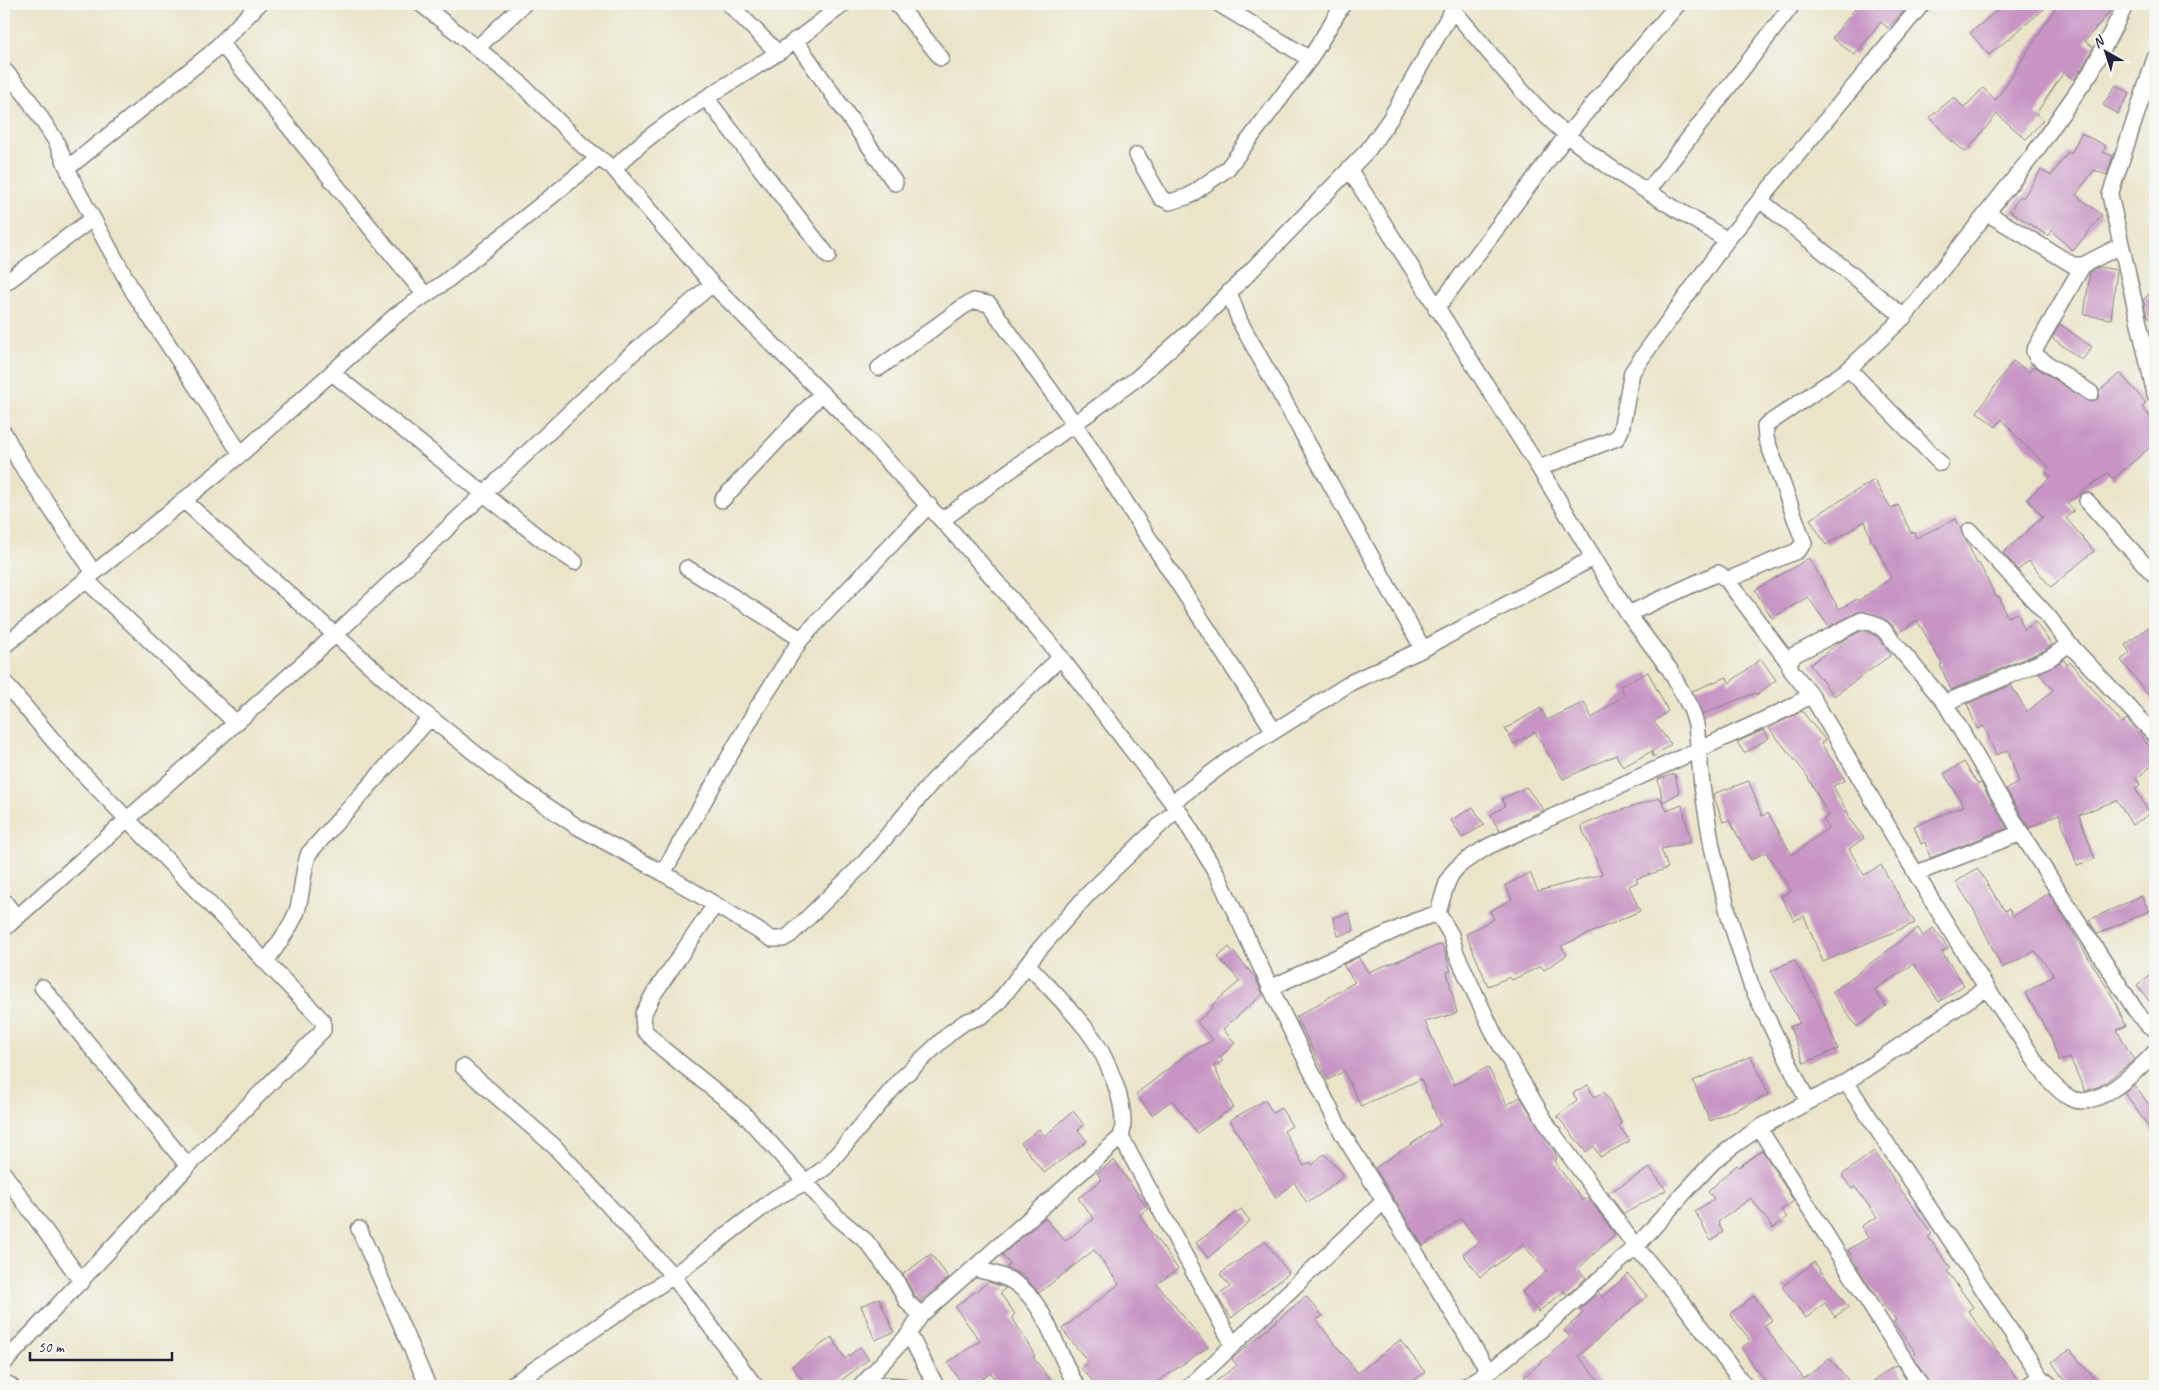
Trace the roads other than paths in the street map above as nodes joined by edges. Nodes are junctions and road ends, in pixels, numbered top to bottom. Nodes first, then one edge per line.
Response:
1 (259, 4) edge
2 (421, 4) edge
3 (524, 4) edge
4 (729, 4) edge
5 (844, 4) edge
6 (897, 4) edge
7 (1219, 4) edge
8 (1343, 4) edge
9 (1678, 4) edge
10 (1793, 4) edge
11 (1922, 4) edge
12 (2126, 4) edge
13 (1454, 7) edge
14 (795, 40) junction
15 (221, 43) junction
16 (477, 48) junction
17 (778, 53) junction
18 (941, 58) dead end
19 (2155, 58) edge
20 (1310, 59) junction
21 (4, 70) edge
22 (706, 98) junction
23 (1568, 135) junction
24 (1137, 155) dead end
25 (599, 158) junction
26 (69, 167) junction
27 (614, 169) junction
28 (1350, 169) junction
29 (895, 183) dead end
30 (1648, 191) junction
31 (1760, 200) junction
32 (1987, 212) junction
33 (92, 219) junction
34 (1727, 240) junction
35 (2120, 246) junction
36 (828, 256) dead end
37 (2083, 265) junction
38 (4, 284) edge
39 (712, 284) junction
40 (1229, 292) junction
41 (425, 295) junction
42 (1436, 309) junction
43 (1904, 317) junction
44 (880, 368) dead end
45 (1849, 369) junction
46 (332, 373) junction
47 (822, 393) junction
48 (2091, 393) dead end
49 (2155, 394) edge
50 (1074, 423) junction
51 (4, 433) edge
52 (241, 454) junction
53 (1940, 463) dead end
54 (1539, 468) junction
55 (484, 494) junction
56 (183, 500) junction
57 (722, 500) dead end
58 (2087, 501) dead end
59 (929, 505) junction
60 (942, 520) junction
61 (1970, 531) dead end
62 (1593, 558) junction
63 (575, 562) dead end
64 (687, 568) dead end
65 (2155, 576) edge
66 (90, 577) junction
67 (1726, 580) junction
68 (1628, 614) junction
69 (336, 634) junction
70 (802, 639) junction
71 (2069, 644) junction
72 (4, 646) edge
73 (1423, 649) junction
74 (1061, 657) junction
75 (1789, 663) junction
76 (4, 682) edge
77 (1811, 695) junction
78 (1945, 703) junction
79 (430, 718) junction
80 (236, 723) junction
81 (1274, 731) junction
82 (2155, 735) edge
83 (1698, 749) junction
84 (1174, 806) junction
85 (129, 820) junction
86 (2021, 832) junction
87 (663, 873) junction
88 (1918, 873) junction
89 (4, 901) edge
90 (715, 905) junction
91 (1438, 913) junction
92 (17, 918) junction
93 (4, 929) edge
94 (266, 962) junction
95 (1028, 965) junction
96 (42, 987) dead end
97 (1270, 988) junction
98 (1986, 988) junction
99 (2155, 1029) edge
100 (2155, 1052) edge
101 (464, 1066) dead end
102 (1846, 1082) junction
103 (1808, 1102) junction
104 (1759, 1128) junction
105 (1121, 1137) junction
106 (188, 1166) junction
107 (4, 1174) edge
108 (804, 1183) junction
109 (1383, 1202) junction
110 (359, 1229) dead end
111 (1636, 1247) junction
112 (975, 1268) junction
113 (673, 1276) junction
114 (82, 1282) junction
115 (921, 1314) junction
116 (909, 1334) junction
117 (1233, 1345) junction
118 (4, 1364) edge
119 (1489, 1372) junction
120 (4, 1382) edge
121 (2046, 1382) edge
122 (863, 1385) edge
123 (11, 1386) edge
124 (428, 1386) edge
125 (510, 1386) edge
126 (755, 1386) edge
127 (902, 1386) edge
128 (936, 1386) edge
129 (1077, 1386) edge
130 (1190, 1386) edge
131 (1468, 1386) edge
132 (1745, 1386) edge
133 (1921, 1386) edge
134 (2027, 1386) edge

1 - 15 street
2 - 16 street
3 - 16 street
4 - 17 street
5 - 14 street
6 - 18 street
7 - 20 street
8 - 20 street
9 - 23 street
10 - 30 street
11 - 31 street
12 - 32 street
13 - 23 street
13 - 28 street
14 - 17 street
14 - 29 street
15 - 26 street
15 - 41 street
16 - 25 street
17 - 22 street
19 - 35 street
20 - 24 street
21 - 26 street
22 - 27 street
22 - 36 street
23 - 30 street
23 - 42 street
25 - 27 street
25 - 41 street
26 - 33 street
27 - 39 street
28 - 40 street
28 - 42 street
30 - 34 street
31 - 34 street
31 - 43 street
32 - 37 street
32 - 43 street
33 - 38 street
33 - 52 street
34 - 54 street
35 - 37 street
35 - 49 street
37 - 48 street
39 - 47 street
39 - 55 street
40 - 50 street
40 - 73 street
41 - 46 street
42 - 54 street
43 - 45 street
44 - 50 street
45 - 53 street
45 - 67 street
46 - 52 street
46 - 55 street
47 - 57 street
47 - 59 street
50 - 60 street
50 - 81 street
51 - 66 street
52 - 56 street
54 - 62 street
55 - 63 street
55 - 69 street
56 - 66 street
56 - 69 street
58 - 65 street
59 - 60 street
59 - 70 street
60 - 74 street
61 - 71 street
62 - 68 street
62 - 73 street
64 - 70 street
66 - 72 street
66 - 80 street
67 - 68 street
67 - 75 street
68 - 83 street
69 - 79 street
69 - 80 street
70 - 87 street
71 - 78 street
71 - 82 street
73 - 81 street
74 - 84 street
74 - 90 street
75 - 77 street
75 - 78 street
76 - 85 street
77 - 83 street
77 - 88 street
78 - 86 street
79 - 87 street
79 - 94 street
80 - 85 street
81 - 84 street
83 - 91 street
83 - 103 street
84 - 95 street
84 - 97 street
85 - 92 street
85 - 94 street
86 - 88 street
86 - 99 street
87 - 90 street
88 - 98 street
89 - 92 street
90 - 108 street
91 - 97 street
91 - 111 street
92 - 93 street
94 - 106 street
95 - 105 street
95 - 108 street
96 - 106 street
97 - 109 street
98 - 100 street
98 - 102 street
101 - 113 street
102 - 103 street
102 - 121 street
103 - 104 street
104 - 111 street
104 - 133 street
105 - 112 street
105 - 117 street
106 - 114 street
107 - 114 street
108 - 113 street
108 - 115 street
109 - 117 street
109 - 119 street
110 - 124 street
111 - 119 street
111 - 132 street
112 - 115 street
112 - 129 street
113 - 125 street
113 - 126 street
114 - 118 street
115 - 116 street
116 - 122 street
116 - 128 street
117 - 130 street
119 - 131 street
120 - 123 street
121 - 134 street
122 - 127 street

